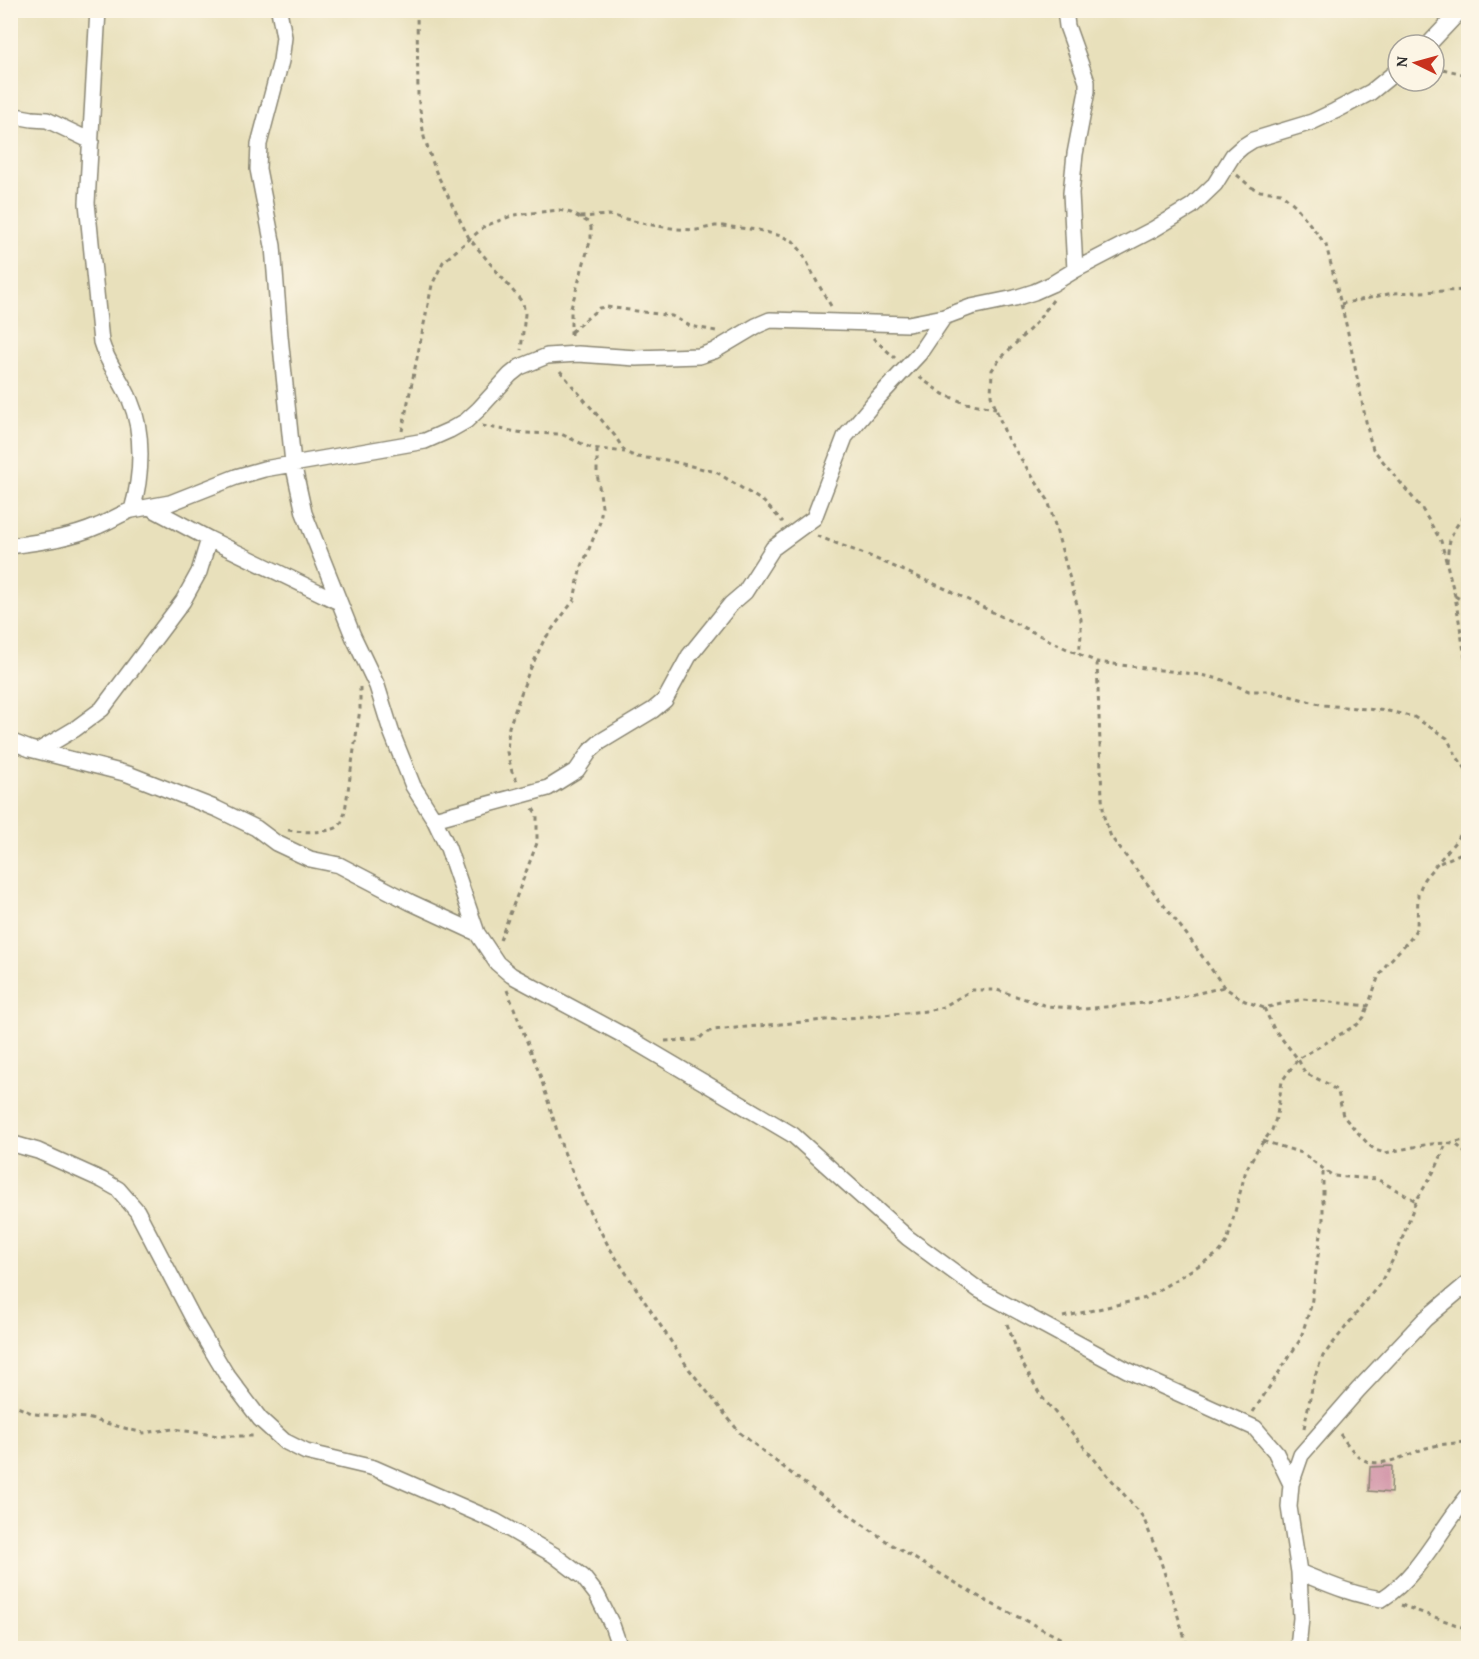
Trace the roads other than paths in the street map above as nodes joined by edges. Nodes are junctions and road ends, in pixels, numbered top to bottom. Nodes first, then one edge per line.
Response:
1 (98, 10) edge
2 (279, 10) edge
3 (1065, 10) edge
4 (1461, 10) edge
5 (1439, 33) edge
6 (1386, 80) edge
7 (10, 114) edge
8 (92, 141) junction
9 (1071, 273) junction
10 (944, 317) junction
11 (293, 463) junction
12 (149, 507) junction
13 (132, 510) junction
14 (208, 539) junction
15 (10, 546) edge
16 (339, 602) junction
17 (10, 741) edge
18 (38, 751) junction
19 (434, 819) junction
20 (477, 933) junction
21 (10, 1143) edge
22 (1468, 1283) edge
23 (1291, 1484) junction
24 (1468, 1496) edge
25 (1299, 1572) junction
26 (620, 1648) edge
27 (1298, 1648) edge

1 - 8 street
2 - 11 street
3 - 9 street
4 - 5 street
6 - 9 street
7 - 8 street
8 - 13 street
9 - 10 street
10 - 11 street
10 - 19 street
11 - 12 street
11 - 16 street
12 - 13 street
12 - 14 street
13 - 15 street
14 - 16 street
14 - 18 street
16 - 19 street
17 - 18 street
18 - 20 street
19 - 20 street
20 - 23 street
21 - 26 street
22 - 23 street
23 - 25 street
24 - 25 street
25 - 27 street

